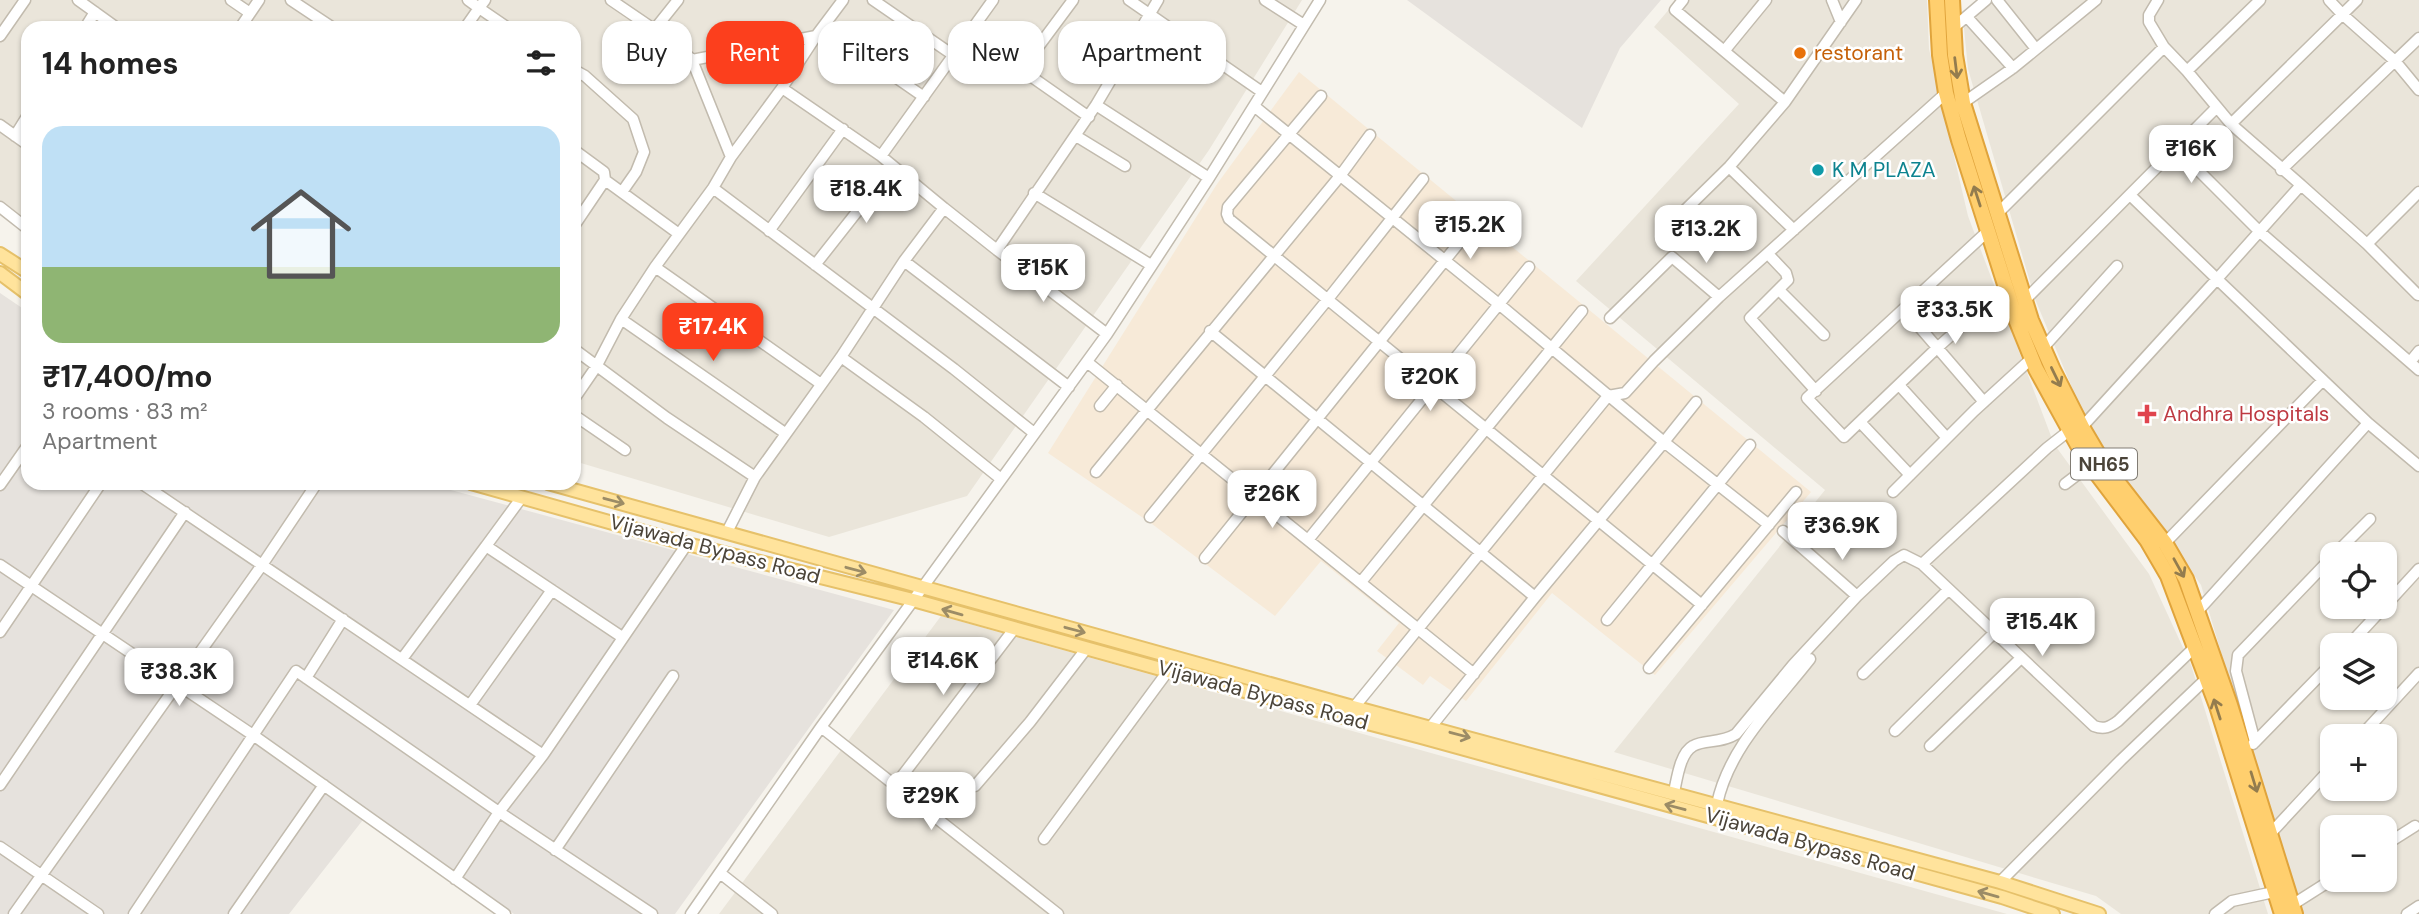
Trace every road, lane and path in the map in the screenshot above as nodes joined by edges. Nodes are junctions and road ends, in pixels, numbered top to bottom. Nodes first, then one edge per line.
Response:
1 (25, 0) edge
2 (78, 0) edge
3 (231, 0) edge
4 (260, 0) edge
5 (291, 0) edge
6 (468, 0) edge
7 (611, 0) edge
8 (678, 0) edge
9 (843, 0) edge
10 (873, 0) edge
11 (993, 0) edge
12 (1073, 0) edge
13 (1129, 0) edge
14 (1158, 0) edge
15 (1265, 0) edge
16 (1321, 0) edge
17 (1683, 0) edge
18 (1766, 0) edge
19 (1832, 0) edge
20 (1856, 0) edge
21 (1937, 0) edge
22 (1952, 0) edge
23 (1986, 0) edge
24 (1997, 0) edge
25 (2096, 0) edge
26 (2158, 0) edge
27 (2260, 0) edge
28 (2329, 0) edge
29 (2357, 0) edge
30 (482, 4) edge
31 (95, 12) junction
32 (250, 13) junction
33 (1148, 14) junction
34 (2342, 14) junction
35 (1967, 17) junction
36 (89, 21) edge
37 (107, 21) edge
38 (245, 21) edge
39 (322, 21) edge
40 (470, 21) edge
41 (500, 21) edge
42 (641, 21) edge
43 (661, 21) edge
44 (827, 21) edge
45 (978, 21) edge
46 (1841, 22) junction
47 (1304, 25) junction
48 (1953, 28) junction
49 (818, 32) edge
50 (818, 34) edge
51 (0, 36) edge
52 (2419, 38) edge
53 (1044, 39) edge
54 (2164, 47) junction
55 (2036, 49) junction
56 (1725, 51) junction
57 (948, 52) edge
58 (692, 60) joint
59 (2395, 61) junction
60 (948, 62) edge
61 (2013, 68) junction
62 (2187, 71) junction
63 (581, 74) edge
64 (903, 84) edge
65 (1041, 84) edge
66 (782, 88) junction
67 (2419, 90) edge
68 (1262, 92) junction
69 (1946, 93) junction
70 (1321, 96) dead end
71 (924, 97) junction
72 (1784, 102) junction
73 (1962, 103) junction
74 (1096, 106) junction
75 (1254, 106) junction
76 (2216, 108) junction
77 (1089, 117) junction
78 (2231, 124) junction
79 (0, 125) edge
80 (21, 126) edge
81 (843, 129) junction
82 (1289, 134) junction
83 (1076, 135) junction
84 (1370, 135) dead end
85 (15, 136) junction
86 (21, 140) edge
87 (2176, 148) junction
88 (581, 155) edge
89 (881, 156) junction
90 (731, 157) junction
91 (893, 166) junction
92 (1125, 166) dead end
93 (1729, 167) junction
94 (2281, 170) junction
95 (1340, 176) junction
96 (1209, 178) junction
97 (1423, 179) dead end
98 (605, 180) junction
99 (2301, 185) junction
100 (713, 188) junction
101 (622, 192) junction
102 (2419, 192) edge
103 (1034, 193) junction
104 (2130, 195) junction
105 (0, 208) edge
106 (944, 208) junction
107 (1997, 214) junction
108 (581, 216) edge
109 (1678, 217) dead end
110 (1392, 219) junction
111 (1475, 223) dead end
112 (21, 224) edge
113 (1794, 230) junction
114 (769, 231) junction
115 (1988, 231) junction
116 (2260, 232) junction
117 (679, 234) junction
118 (2367, 244) junction
119 (997, 250) junction
120 (0, 254) edge
121 (1274, 254) junction
122 (1769, 254) junction
123 (1445, 260) junction
124 (904, 261) junction
125 (815, 265) junction
126 (1151, 265) junction
127 (2117, 266) dead end
128 (655, 267) junction
129 (1529, 267) dead end
130 (21, 268) edge
131 (0, 274) edge
132 (2217, 279) junction
133 (2005, 287) junction
134 (21, 289) edge
135 (1779, 290) junction
136 (2418, 295) edge
137 (1719, 297) junction
138 (1328, 299) junction
139 (2024, 301) junction
140 (1500, 305) junction
141 (873, 309) junction
142 (1904, 309) junction
143 (1582, 311) dead end
144 (1610, 318) dead end
145 (621, 319) junction
146 (1210, 331) junction
147 (1107, 334) junction
148 (1824, 335) dead end
149 (1379, 340) junction
150 (1552, 348) junction
151 (1937, 348) junction
152 (2419, 351) edge
153 (2037, 353) junction
154 (581, 355) edge
155 (841, 357) junction
156 (1087, 362) junction
157 (2410, 362) junction
158 (596, 367) junction
159 (2419, 370) edge
160 (1265, 376) junction
161 (2323, 380) junction
162 (821, 384) junction
163 (1117, 385) junction
164 (1899, 385) junction
165 (581, 386) edge
166 (1432, 386) junction
167 (1069, 387) junction
168 (1816, 391) junction
169 (1608, 396) junction
170 (1696, 402) dead end
171 (1984, 402) junction
172 (1100, 406) dead end
173 (1147, 409) junction
174 (1317, 418) junction
175 (581, 420) edge
176 (1860, 422) junction
177 (2368, 423) junction
178 (1484, 429) junction
179 (2076, 429) junction
180 (785, 433) junction
181 (1034, 433) junction
182 (1947, 438) junction
183 (1664, 442) junction
184 (1750, 445) dead end
185 (625, 450) dead end
186 (1202, 454) junction
187 (21, 455) edge
188 (1370, 464) junction
189 (2090, 465) junction
190 (2419, 466) edge
191 (1096, 472) dead end
192 (1542, 474) junction
193 (1910, 475) junction
194 (754, 477) junction
195 (1000, 479) junction
196 (1717, 484) junction
197 (2065, 484) dead end
198 (0, 485) edge
199 (96, 490) edge
200 (151, 490) edge
201 (312, 490) edge
202 (496, 490) edge
203 (574, 490) edge
204 (1796, 492) dead end
205 (1893, 492) dead end
206 (1254, 496) junction
207 (522, 497) junction
208 (1423, 505) junction
209 (184, 512) junction
210 (1150, 517) dead end
211 (1599, 519) junction
212 (2370, 519) dead end
213 (1769, 524) junction
214 (1783, 531) dead end
215 (727, 532) junction
216 (1308, 540) junction
217 (2346, 542) edge
218 (2165, 543) junction
219 (687, 544) junction
220 (486, 546) junction
221 (1480, 551) junction
222 (1205, 558) dead end
223 (0, 565) edge
224 (262, 565) junction
225 (1653, 565) junction
226 (1922, 565) junction
227 (2320, 569) edge
228 (2419, 569) edge
229 (1361, 582) junction
230 (31, 586) junction
231 (922, 588) junction
232 (552, 590) junction
233 (1948, 590) junction
234 (2397, 592) edge
235 (1857, 596) junction
236 (1535, 597) junction
237 (913, 600) junction
238 (1702, 605) junction
239 (2198, 611) junction
240 (343, 619) junction
241 (2372, 619) edge
242 (1608, 620) dead end
243 (1417, 628) junction
244 (1014, 629) junction
245 (0, 632) edge
246 (1994, 633) junction
247 (2360, 633) edge
248 (102, 634) junction
249 (622, 637) junction
250 (2195, 647) junction
251 (1086, 649) junction
252 (402, 659) junction
253 (1810, 659) dead end
254 (2020, 659) junction
255 (1649, 668) dead end
256 (1168, 671) junction
257 (2419, 673) edge
258 (1474, 674) junction
259 (1863, 674) dead end
260 (2320, 675) edge
261 (673, 676) dead end
262 (306, 678) junction
263 (2207, 678) junction
264 (177, 684) junction
265 (470, 705) junction
266 (1350, 712) junction
267 (2372, 724) edge
268 (821, 727) junction
269 (1430, 728) junction
270 (1895, 731) dead end
271 (253, 735) junction
272 (1930, 746) dead end
273 (2250, 747) junction
274 (543, 755) junction
275 (2320, 780) edge
276 (896, 784) junction
277 (0, 785) edge
278 (324, 785) junction
279 (975, 786) dead end
280 (1674, 792) junction
281 (1717, 804) junction
282 (499, 812) junction
283 (2415, 826) dead end
284 (2270, 834) junction
285 (2397, 837) edge
286 (1044, 839) dead end
287 (0, 847) edge
288 (555, 850) junction
289 (720, 873) junction
290 (41, 875) junction
291 (455, 879) junction
292 (2000, 882) junction
293 (2320, 889) edge
294 (2274, 892) junction
295 (2419, 906) edge
296 (2290, 911) edge
297 (14, 914) edge
298 (98, 914) edge
299 (135, 914) edge
300 (234, 914) edge
301 (505, 914) edge
302 (652, 914) edge
303 (691, 914) edge
304 (772, 914) edge
305 (1058, 914) edge
306 (2053, 914) edge
307 (2099, 914) edge
308 (2215, 914) edge
309 (2407, 914) edge

1 - 51 street
2 - 31 street
3 - 32 street
4 - 32 street
5 - 39 street
6 - 30 street
7 - 42 street
8 - 43 street
9 - 44 street
10 - 57 street
11 - 45 street
12 - 53 street
13 - 33 street
14 - 33 street
15 - 47 street
16 - 47 street
17 - 56 street
18 - 56 street
19 - 46 street
20 - 46 street
21 - 69 highway, NH65
22 - 48 highway, NH65
23 - 35 street
24 - 55 street
25 - 55 street
26 - 54 street
27 - 62 street
28 - 34 street
29 - 34 street
30 - 40 street
30 - 41 street
31 - 36 street
31 - 37 street
32 - 38 street
33 - 68 street
33 - 74 street
34 - 59 street
34 - 78 street
35 - 48 street
35 - 61 street
46 - 72 street
47 - 68 street
48 -> 73 highway, NH65
49 - 58 street
50 - 66 street
52 - 59 street
54 - 62 street
54 - 107 street
55 - 61 street
56 - 72 street
58 - 90 street
59 - 67 street
59 - 94 street
60 - 71 street
61 - 73 street
62 - 76 street
63 - 101 street
64 - 71 street
65 - 77 street
66 - 81 street
66 - 90 street
68 - 75 street
69 - 113 street
115 -> 69 highway, NH65
70 - 82 street
71 - 89 street
72 - 93 street
73 - 107 highway, NH65
74 - 77 street
74 - 96 street
75 - 82 street
75 - 96 street
76 - 78 street
76 - 87 street
77 - 83 street
78 - 94 street
79 - 85 street
80 - 85 street
81 - 89 street
81 - 114 street
82 - 95 street
82 - 121 street
83 - 92 street
83 - 103 street
84 - 95 street
85 - 86 street
87 - 104 street
87 - 116 street
88 - 98 street
89 - 91 street
90 - 100 street
91 - 106 street
91 - 125 street
93 - 109 street
93 - 113 street
94 - 99 street
95 - 110 street
95 - 121 street
96 - 126 street
97 - 110 street
98 - 101 street
98 - 108 street
99 - 116 street
99 - 118 street
100 - 114 street
100 - 117 street
101 - 117 street
102 - 118 street
103 - 119 street
103 - 126 street
104 - 132 street
104 - 139 street
105 - 112 street
106 - 119 street
106 - 124 street
107 - 139 highway, NH65
110 - 123 street
110 - 138 street
111 - 123 street
113 - 122 street
114 - 125 street
115 - 133 highway, NH65
115 - 142 street
116 - 132 street
116 - 157 street
117 - 128 street
118 - 136 street
119 - 147 street
120 - 130 main road
121 - 138 street
121 - 146 street
122 - 135 street
122 - 137 street
123 - 140 street
123 - 149 street
124 - 141 street
124 - 167 street
125 - 141 street
126 - 147 street
127 - 153 street
128 - 145 street
128 - 162 street
129 - 140 street
131 - 134 main road
132 - 161 street
132 - 179 street
133 - 151 street
133 - 153 highway, NH65
135 - 148 street
135 - 168 street
137 - 144 street
137 - 169 street
138 - 149 street
138 - 160 street
139 - 153 highway, NH65
140 - 150 street
140 - 166 street
141 - 155 street
141 - 181 street
142 - 151 street
142 - 168 street
143 - 150 street
145 - 158 street
145 - 180 street
146 - 160 street
146 - 173 street
147 - 156 street
149 - 166 street
149 - 174 street
150 - 169 street
150 - 178 street
151 - 164 street
151 - 171 street
152 - 157 street
153 - 171 street
153 - 179 highway, NH65
154 - 158 street
155 - 162 street
155 - 195 street
156 - 163 street
156 - 167 street
157 - 159 street
158 - 165 street
158 - 194 street
160 - 174 street
160 - 186 street
161 - 177 street
161 - 218 street
162 - 180 street
163 - 172 street
163 - 173 street
164 - 176 street
164 - 182 street
166 - 178 street
166 - 188 street
167 - 181 street
168 - 176 street
169 - 183 street
169 - 192 street
170 - 183 street
171 - 182 street
173 - 186 street
173 - 191 street
174 - 188 street
174 - 206 street
175 - 185 street
176 - 193 street
177 - 190 street
177 - 239 street
178 - 192 street
178 - 208 street
179 - 189 highway, NH65
179 - 218 highway, NH65
179 - 226 street
180 - 194 street
181 - 195 street
182 - 193 street
183 - 196 street
183 - 211 street
184 - 196 street
186 - 206 street
186 - 210 street
187 - 198 street
188 - 208 street
188 - 216 street
189 - 197 street
189 - 250 highway, NH65
192 - 211 street
192 - 221 street
193 - 205 street
194 - 215 street
195 - 231 street
196 - 213 street
196 - 225 street
199 - 230 street
200 - 209 street
201 - 224 street
202 - 207 main road, Vijawada Bypass Road
203 -> 215 main road, Vijawada Bypass Road
204 - 213 street
206 - 216 street
206 - 222 street
207 - 219 main road, Vijawada Bypass Road
207 - 220 street
208 - 221 street
208 - 229 street
209 - 224 street
209 - 248 street
211 - 225 street
211 - 236 street
212 - 217 street
213 - 238 street
214 - 235 street
215 -> 231 main road, Vijawada Bypass Road
216 - 229 street
218 -> 239 highway, NH65
219 - 237 main road, Vijawada Bypass Road
219 - 249 street
220 - 232 street
220 - 252 street
221 - 236 street
221 - 243 street
223 - 230 street
224 - 240 street
224 - 264 street
225 - 238 street
225 - 242 street
226 - 233 street
226 - 235 street
227 - 273 street
228 - 234 street
229 - 243 street
230 - 245 street
230 - 248 street
231 - 237 street
231 -> 266 main road, Vijawada Bypass Road
232 - 249 street
232 - 265 street
233 - 246 street
233 - 259 street
235 - 280 street
236 - 258 street
244 -> 237 main road, Vijawada Bypass Road
237 - 268 street
238 - 255 street
239 - 273 highway, NH65
240 - 252 street
240 - 262 street
241 - 247 street
243 - 258 street
243 - 266 street
244 - 251 main road, Vijawada Bypass Road
244 - 276 street
246 - 254 street
246 - 270 street
248 - 264 street
248 - 277 street
249 - 274 street
250 - 254 street
250 - 263 highway, NH65
251 - 256 main road, Vijawada Bypass Road
251 - 279 street
252 - 265 street
253 - 281 street
254 - 272 street
256 - 266 main road, Vijawada Bypass Road
256 - 286 street
257 - 267 street
258 - 269 street
260 - 273 street
261 - 288 street
262 - 271 street
262 - 282 street
263 - 292 street
294 -> 263 highway, NH65
264 - 271 street
264 - 290 street
265 - 274 street
266 - 269 main road, Vijawada Bypass Road
306 -> 266 main road, Vijawada Bypass Road
268 - 276 street
268 - 289 street
269 -> 280 main road, Vijawada Bypass Road
271 - 278 street
271 - 299 street
273 -> 284 highway, NH65
274 - 282 street
275 - 284 street
276 - 305 street
278 - 291 street
278 - 300 street
280 - 281 main road, Vijawada Bypass Road
281 - 292 main road, Vijawada Bypass Road
282 - 288 street
282 - 291 street
283 - 285 street
284 - 296 highway, NH65
287 - 290 street
288 - 302 street
289 - 303 street
289 - 304 street
290 - 297 street
290 - 298 street
291 - 301 street
292 - 307 main road, Vijawada Bypass Road
293 - 296 street
294 - 296 highway, NH65
294 - 308 street
295 - 309 street

